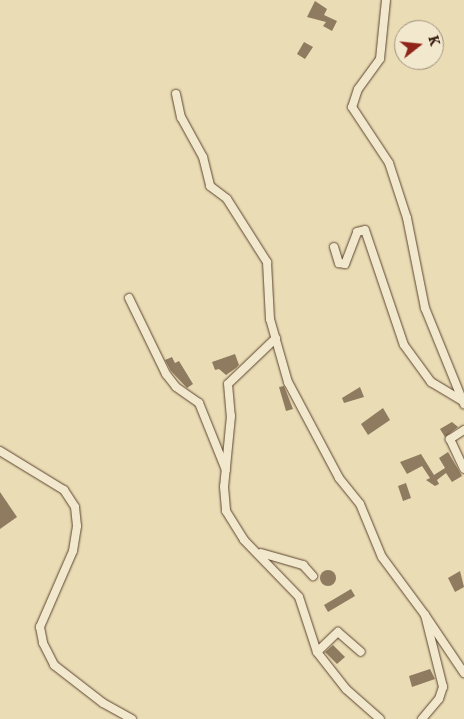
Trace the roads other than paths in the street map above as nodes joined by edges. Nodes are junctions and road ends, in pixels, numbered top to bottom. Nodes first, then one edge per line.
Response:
1 (386, 0) edge
2 (176, 94) dead end
3 (334, 247) dead end
4 (129, 298) dead end
5 (276, 338) junction
6 (462, 402) edge
7 (464, 430) edge
8 (0, 451) edge
9 (464, 469) edge
10 (227, 472) junction
11 (260, 553) junction
12 (313, 576) dead end
13 (425, 615) junction
14 (317, 652) junction
15 (362, 652) dead end
16 (464, 673) edge
17 (132, 719) edge
18 (380, 719) edge
19 (422, 719) edge

1 - 6 street
2 - 5 street
3 - 6 street
4 - 10 street
5 - 10 street
5 - 13 street
7 - 9 street
8 - 17 street
10 - 11 street
11 - 12 street
11 - 14 street
13 - 16 street
13 - 19 street
14 - 15 street
14 - 18 street

